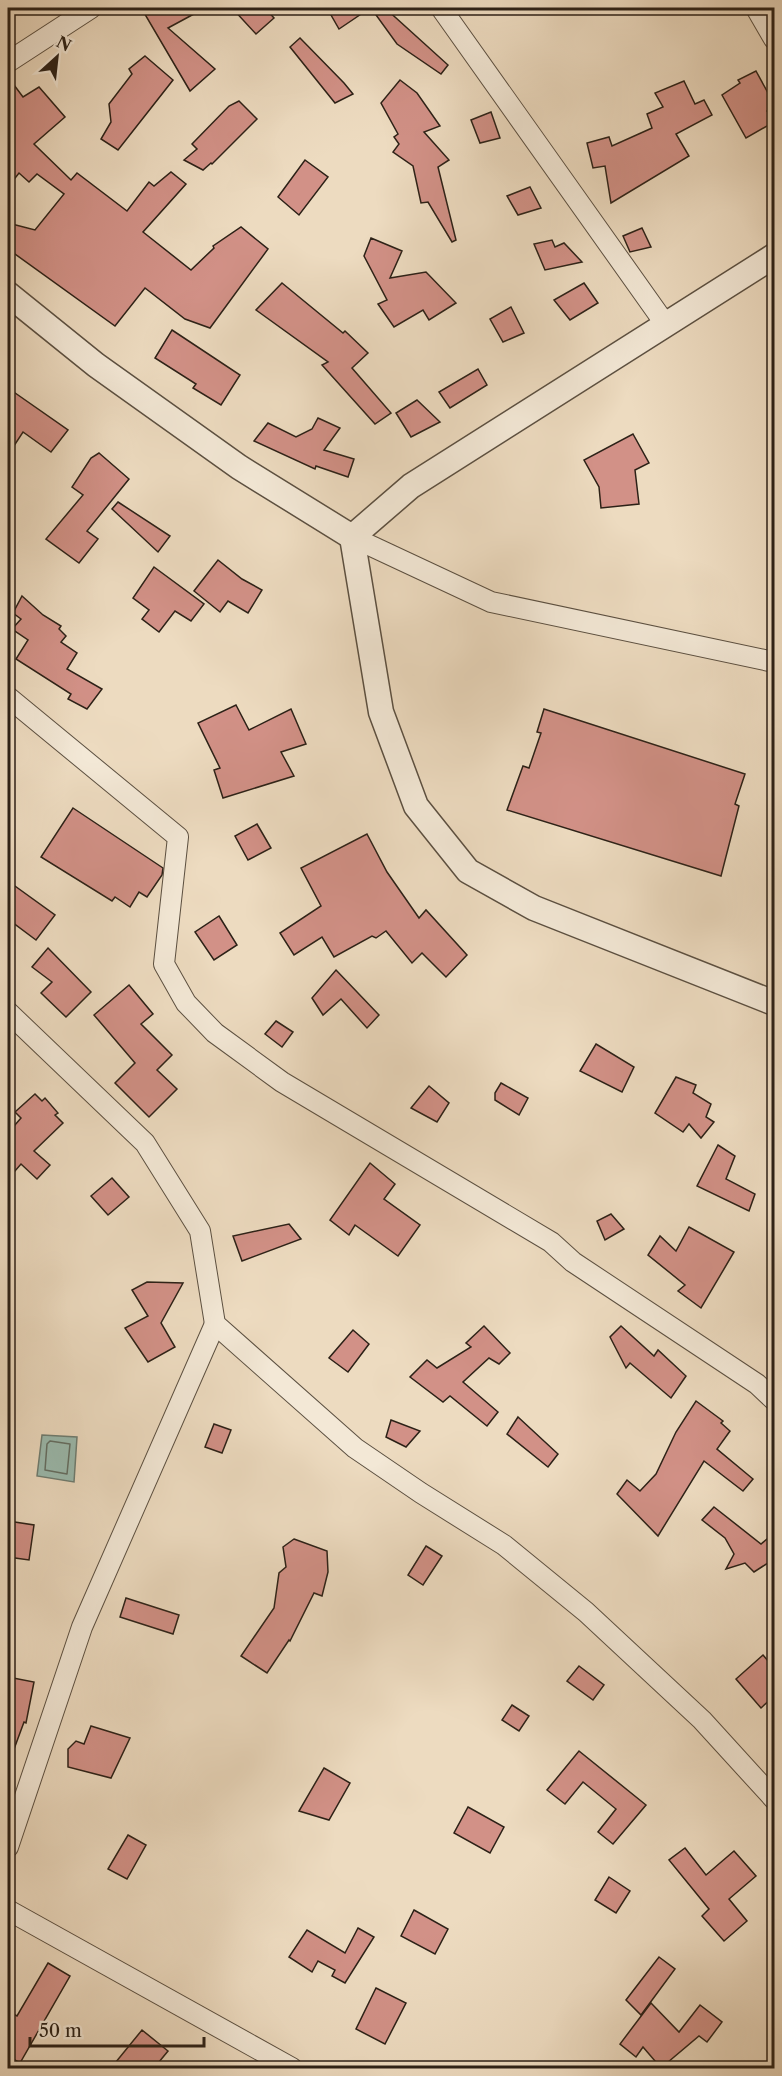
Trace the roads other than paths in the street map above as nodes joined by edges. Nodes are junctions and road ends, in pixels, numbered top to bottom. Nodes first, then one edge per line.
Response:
1 (90, 8) edge
2 (441, 8) edge
3 (756, 8) edge
4 (774, 39) edge
5 (8, 62) edge
6 (774, 256) edge
7 (8, 294) edge
8 (666, 325) junction
9 (352, 537) junction
10 (774, 662) edge
11 (8, 697) edge
12 (774, 1003) edge
13 (8, 1012) edge
14 (215, 1324) junction
15 (774, 1400) edge
16 (774, 1799) edge
17 (8, 1847) edge
18 (8, 1910) edge
19 (292, 2068) edge

1 - 5 street
2 - 8 street
3 - 4 street
6 - 8 street
7 - 9 street
8 - 9 street
9 - 10 street
9 - 12 street
11 - 15 street
13 - 14 street
14 - 16 street
14 - 17 street
18 - 19 street

